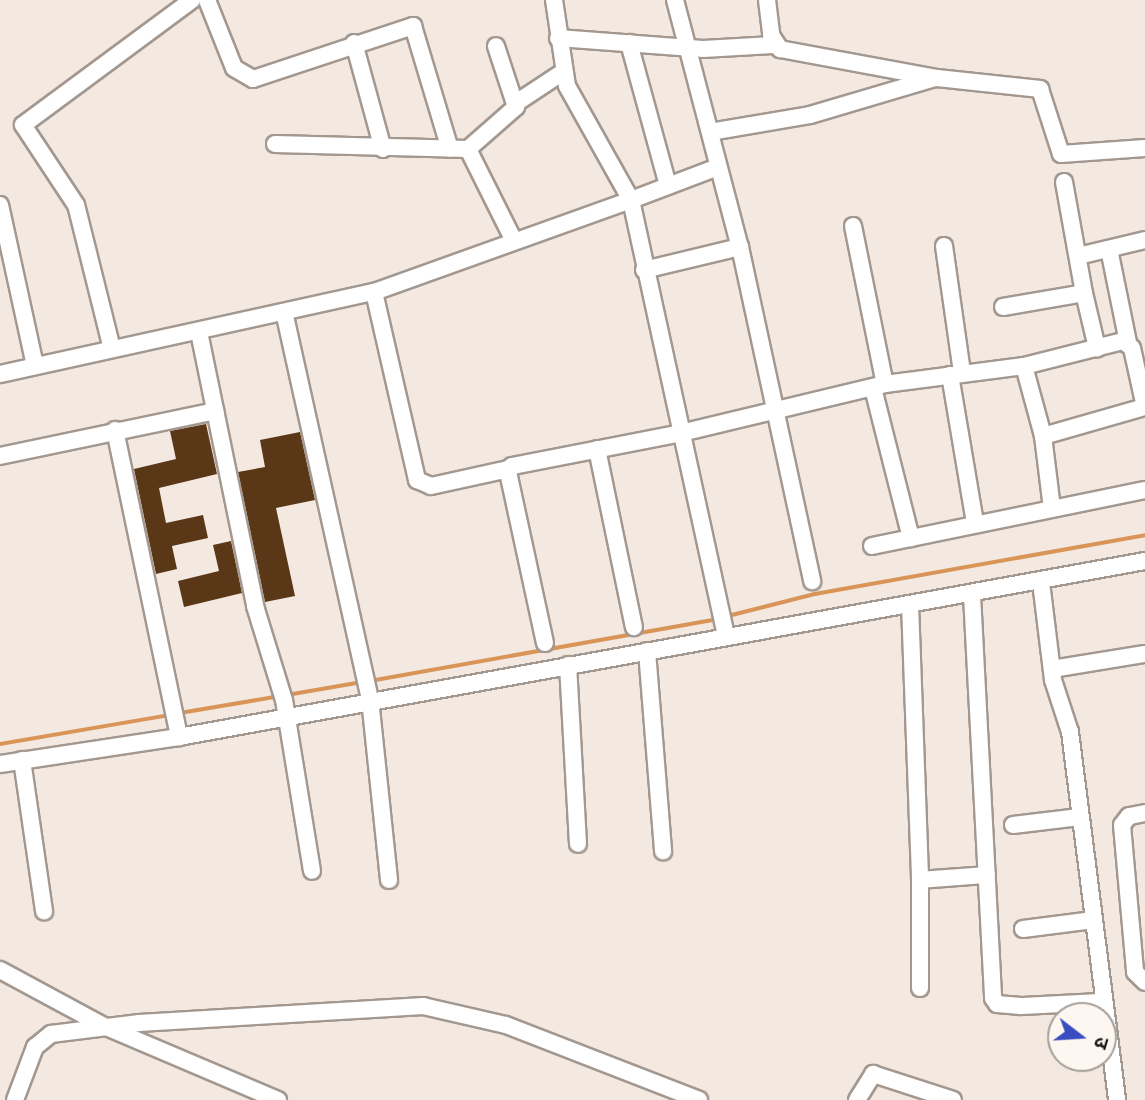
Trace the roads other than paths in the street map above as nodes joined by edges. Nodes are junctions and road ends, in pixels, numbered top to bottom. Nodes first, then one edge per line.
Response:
1 (207, 0) edge
2 (554, 0) edge
3 (675, 0) edge
4 (767, 0) edge
5 (186, 1) edge
6 (558, 38) junction
7 (354, 43) junction
8 (629, 43) junction
9 (773, 45) junction
10 (496, 46) dead end
11 (685, 47) junction
12 (564, 72) junction
13 (937, 78) junction
14 (516, 103) junction
15 (710, 132) junction
16 (275, 144) dead end
17 (1145, 148) edge
18 (383, 149) junction
19 (450, 149) junction
20 (468, 149) junction
21 (718, 167) junction
22 (1064, 182) dead end
23 (668, 186) junction
24 (631, 200) junction
25 (0, 205) edge
26 (853, 226) dead end
27 (513, 239) junction
28 (1145, 240) edge
29 (944, 246) dead end
30 (740, 247) junction
31 (1109, 248) junction
32 (1078, 256) junction
33 (644, 270) junction
34 (373, 292) junction
35 (1084, 293) junction
36 (1003, 307) dead end
37 (285, 316) junction
38 (199, 332) junction
39 (1128, 342) junction
40 (1097, 348) junction
41 (112, 349) junction
42 (35, 365) junction
43 (1024, 366) junction
44 (956, 373) junction
45 (0, 374) edge
46 (879, 386) junction
47 (1144, 407) edge
48 (215, 411) junction
49 (774, 411) junction
50 (115, 430) junction
51 (681, 433) junction
52 (1043, 436) junction
53 (597, 449) junction
54 (0, 456) edge
55 (508, 469) junction
56 (1145, 490) edge
57 (1052, 508) junction
58 (975, 523) junction
59 (911, 538) junction
60 (872, 546) dead end
61 (1145, 561) edge
62 (812, 581) dead end
63 (1041, 582) junction
64 (972, 595) junction
65 (910, 604) junction
66 (724, 625) junction
67 (635, 627) dead end
68 (545, 643) dead end
69 (647, 651) junction
70 (1145, 654) edge
71 (568, 664) junction
72 (1052, 669) junction
73 (368, 690) junction
74 (286, 707) junction
75 (178, 723) junction
76 (22, 760) junction
77 (0, 764) edge
78 (1145, 814) edge
79 (1080, 817) junction
80 (1013, 825) dead end
81 (578, 844) dead end
82 (663, 851) dead end
83 (312, 871) dead end
84 (987, 875) junction
85 (389, 880) dead end
86 (920, 880) junction
87 (1138, 897) edge
88 (44, 911) dead end
89 (1093, 920) junction
90 (1023, 929) dead end
91 (0, 970) edge
92 (1145, 982) edge
93 (920, 988) dead end
94 (1101, 1002) edge
95 (1047, 1005) edge
96 (106, 1027) junction
97 (1112, 1072) edge
98 (15, 1100) edge
99 (278, 1100) edge
100 (699, 1100) edge
101 (857, 1100) edge
102 (953, 1100) edge
103 (1117, 1100) edge

1 - 7 street
2 - 6 street
3 - 11 street
4 - 9 street
5 - 41 street
6 - 8 street
6 - 12 street
7 - 18 street
7 - 19 street
8 - 11 street
8 - 23 street
9 - 11 street
9 - 13 street
10 - 14 street
11 - 15 street
12 - 14 street
12 - 24 street
13 - 15 street
13 - 17 street
14 - 20 street
15 - 21 street
16 - 18 street
18 - 19 street
19 - 20 street
20 - 27 street
21 - 23 street
21 - 30 street
22 - 32 street
23 - 24 street
24 - 27 street
24 - 33 street
25 - 42 street
26 - 46 street
27 - 34 street
28 - 31 street
29 - 44 street
30 - 33 street
30 - 49 street
31 - 32 street
31 - 39 street
32 - 35 street
33 - 51 street
34 - 37 street
34 - 55 street
35 - 36 street
35 - 40 street
37 - 38 street
37 - 73 street
38 - 41 street
38 - 48 street
39 - 40 street
39 - 47 street
40 - 43 street
41 - 42 street
42 - 45 street
43 - 44 street
43 - 52 street
44 - 46 street
44 - 58 street
46 - 49 street
46 - 59 street
47 - 52 street
48 - 50 street
48 - 74 street
49 - 51 street
49 - 62 street
50 - 54 street
50 - 75 street
51 - 53 street
51 - 66 street
52 - 57 street
53 - 55 street
53 - 67 street
55 - 68 street
56 - 57 street
57 - 58 street
58 - 59 street
59 - 60 street
61 - 63 street
63 - 64 street
63 - 72 street
64 - 65 street
64 - 84 street
65 - 66 street
65 - 86 street
66 - 69 street
69 - 71 street
69 - 82 street
70 - 72 street
71 - 73 street
71 - 81 street
72 - 79 street
73 - 74 street
73 - 85 street
74 - 75 street
74 - 83 street
75 - 76 street
76 - 77 street
76 - 88 street
78 - 87 street
79 - 80 street
79 - 89 street
84 - 86 street
84 - 95 street
86 - 93 street
87 - 92 street
89 - 90 street
89 - 94 street
91 - 96 street
96 - 98 street
96 - 99 street
96 - 100 street
97 - 103 street
101 - 102 street

